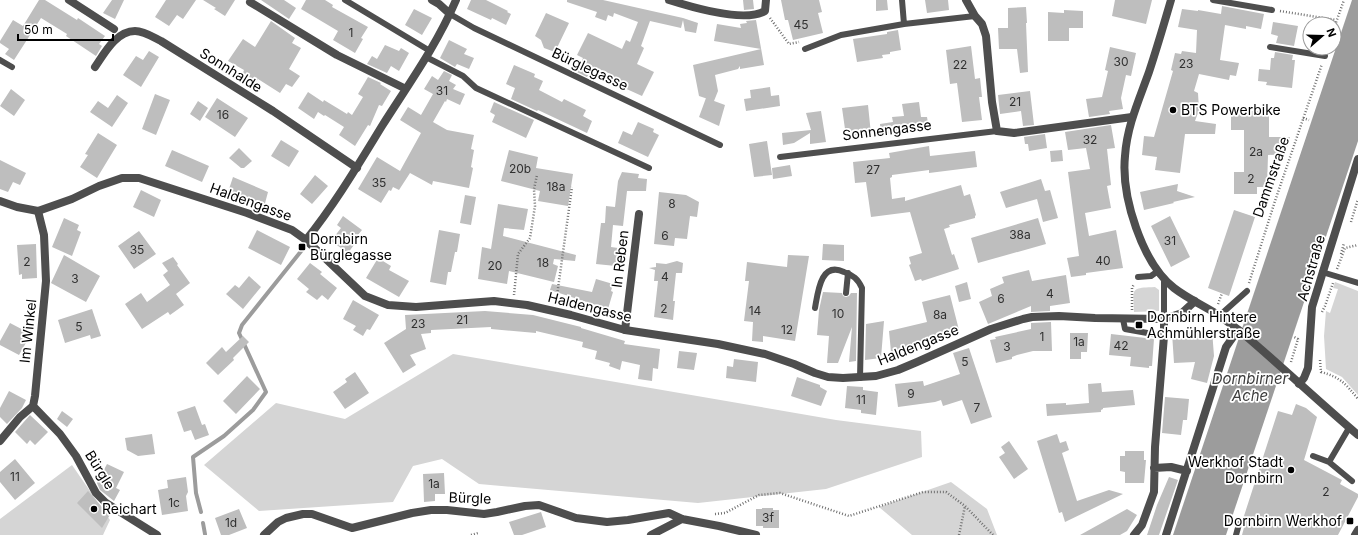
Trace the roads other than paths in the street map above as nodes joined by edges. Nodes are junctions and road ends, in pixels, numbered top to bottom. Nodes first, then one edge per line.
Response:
1 (69, 0) edge
2 (345, 0) edge
3 (432, 0) edge
4 (456, 0) edge
5 (669, 0) edge
6 (766, 0) edge
7 (902, 0) edge
8 (966, 0) edge
9 (1171, 0) edge
10 (1213, 0) edge
11 (250, 2) dead end
12 (1272, 10) road end
13 (450, 14) junction
14 (975, 16) junction
15 (904, 24) junction
16 (114, 29) dead end
17 (1270, 47) dead end
18 (805, 49) dead end
19 (1302, 52) edge
20 (428, 54) junction
21 (0, 60) edge
22 (12, 67) dead end
23 (95, 67) dead end
24 (406, 89) junction
25 (1132, 117) junction
26 (997, 131) junction
27 (720, 145) dead end
28 (780, 157) dead end
29 (1358, 159) edge
30 (357, 168) junction
31 (649, 168) dead end
32 (0, 201) edge
33 (38, 211) junction
34 (639, 214) dead end
35 (306, 240) junction
36 (1158, 271) junction
37 (1322, 272) junction
38 (848, 273) junction
39 (1138, 277) dead end
40 (1164, 278) junction
41 (1358, 283) edge
42 (1246, 291) road end
43 (846, 293) dead end
44 (1195, 301) junction
45 (815, 308) dead end
46 (1219, 316) junction
47 (1123, 319) junction
48 (1164, 319) junction
49 (1237, 329) junction
50 (625, 330) junction
51 (1164, 336) junction
52 (860, 378) junction
53 (1299, 384) junction
54 (33, 406) junction
55 (1349, 428) junction
56 (1358, 435) edge
57 (0, 441) edge
58 (1313, 456) dead end
59 (1329, 462) junction
60 (1154, 468) junction
61 (1186, 471) junction
62 (1352, 481) dead end
63 (682, 519) junction
64 (1239, 524) dead end
65 (1358, 530) edge
66 (157, 535) edge
67 (264, 535) edge
68 (650, 535) edge
69 (756, 535) edge
70 (1134, 535) edge
71 (1166, 535) edge
72 (1236, 535) edge
73 (1355, 535) edge

1 - 16 street
2 - 20 lane
3 - 13 street, Bürglegasse
4 - 13 street
5 - 6 street
7 - 15 lane
8 - 14 street
9 - 25 street
10 - 12 lane
11 - 24 street
13 - 20 street
13 - 27 lane, Bürglegasse
14 - 15 lane
14 - 26 street
15 - 18 lane
17 - 19 lane
20 - 24 street
20 - 31 lane
21 - 22 lane
23 - 30 street, Sonnhalde
24 - 30 street
25 - 26 street, Sonnengasse
25 - 36 street
26 - 28 lane, Sonnengasse
29 - 37 street, Achstraße
30 - 35 street
32 - 33 street
33 - 35 street, Haldengasse
33 - 54 street, Im Winkel
34 - 50 street, In Reben
35 - 50 street, Haldengasse
36 - 39 lane
36 - 40 street
37 - 41 lane
37 - 53 street, Achstraße
38 - 43 lane
38 - 45 lane
38 - 52 lane
40 - 44 street
40 - 48 lane
42 - 46 lane
44 - 46 street
44 - 48 street, Haldengasse
46 - 49 street
47 - 48 street, Haldengasse
47 - 51 lane
47 - 52 street, Haldengasse
48 - 51 street
49 - 53 street
49 - 61 street
50 - 52 street, Haldengasse
51 - 60 street
53 - 55 street
54 - 57 street
54 - 66 street, Bürgle
55 - 56 street
55 - 59 lane
58 - 59 lane
59 - 62 lane
60 - 61 street
60 - 70 street
61 - 71 street
63 - 67 street, Bürgle
63 - 68 street
63 - 69 street, Bürgle
64 - 72 lane
65 - 73 street

